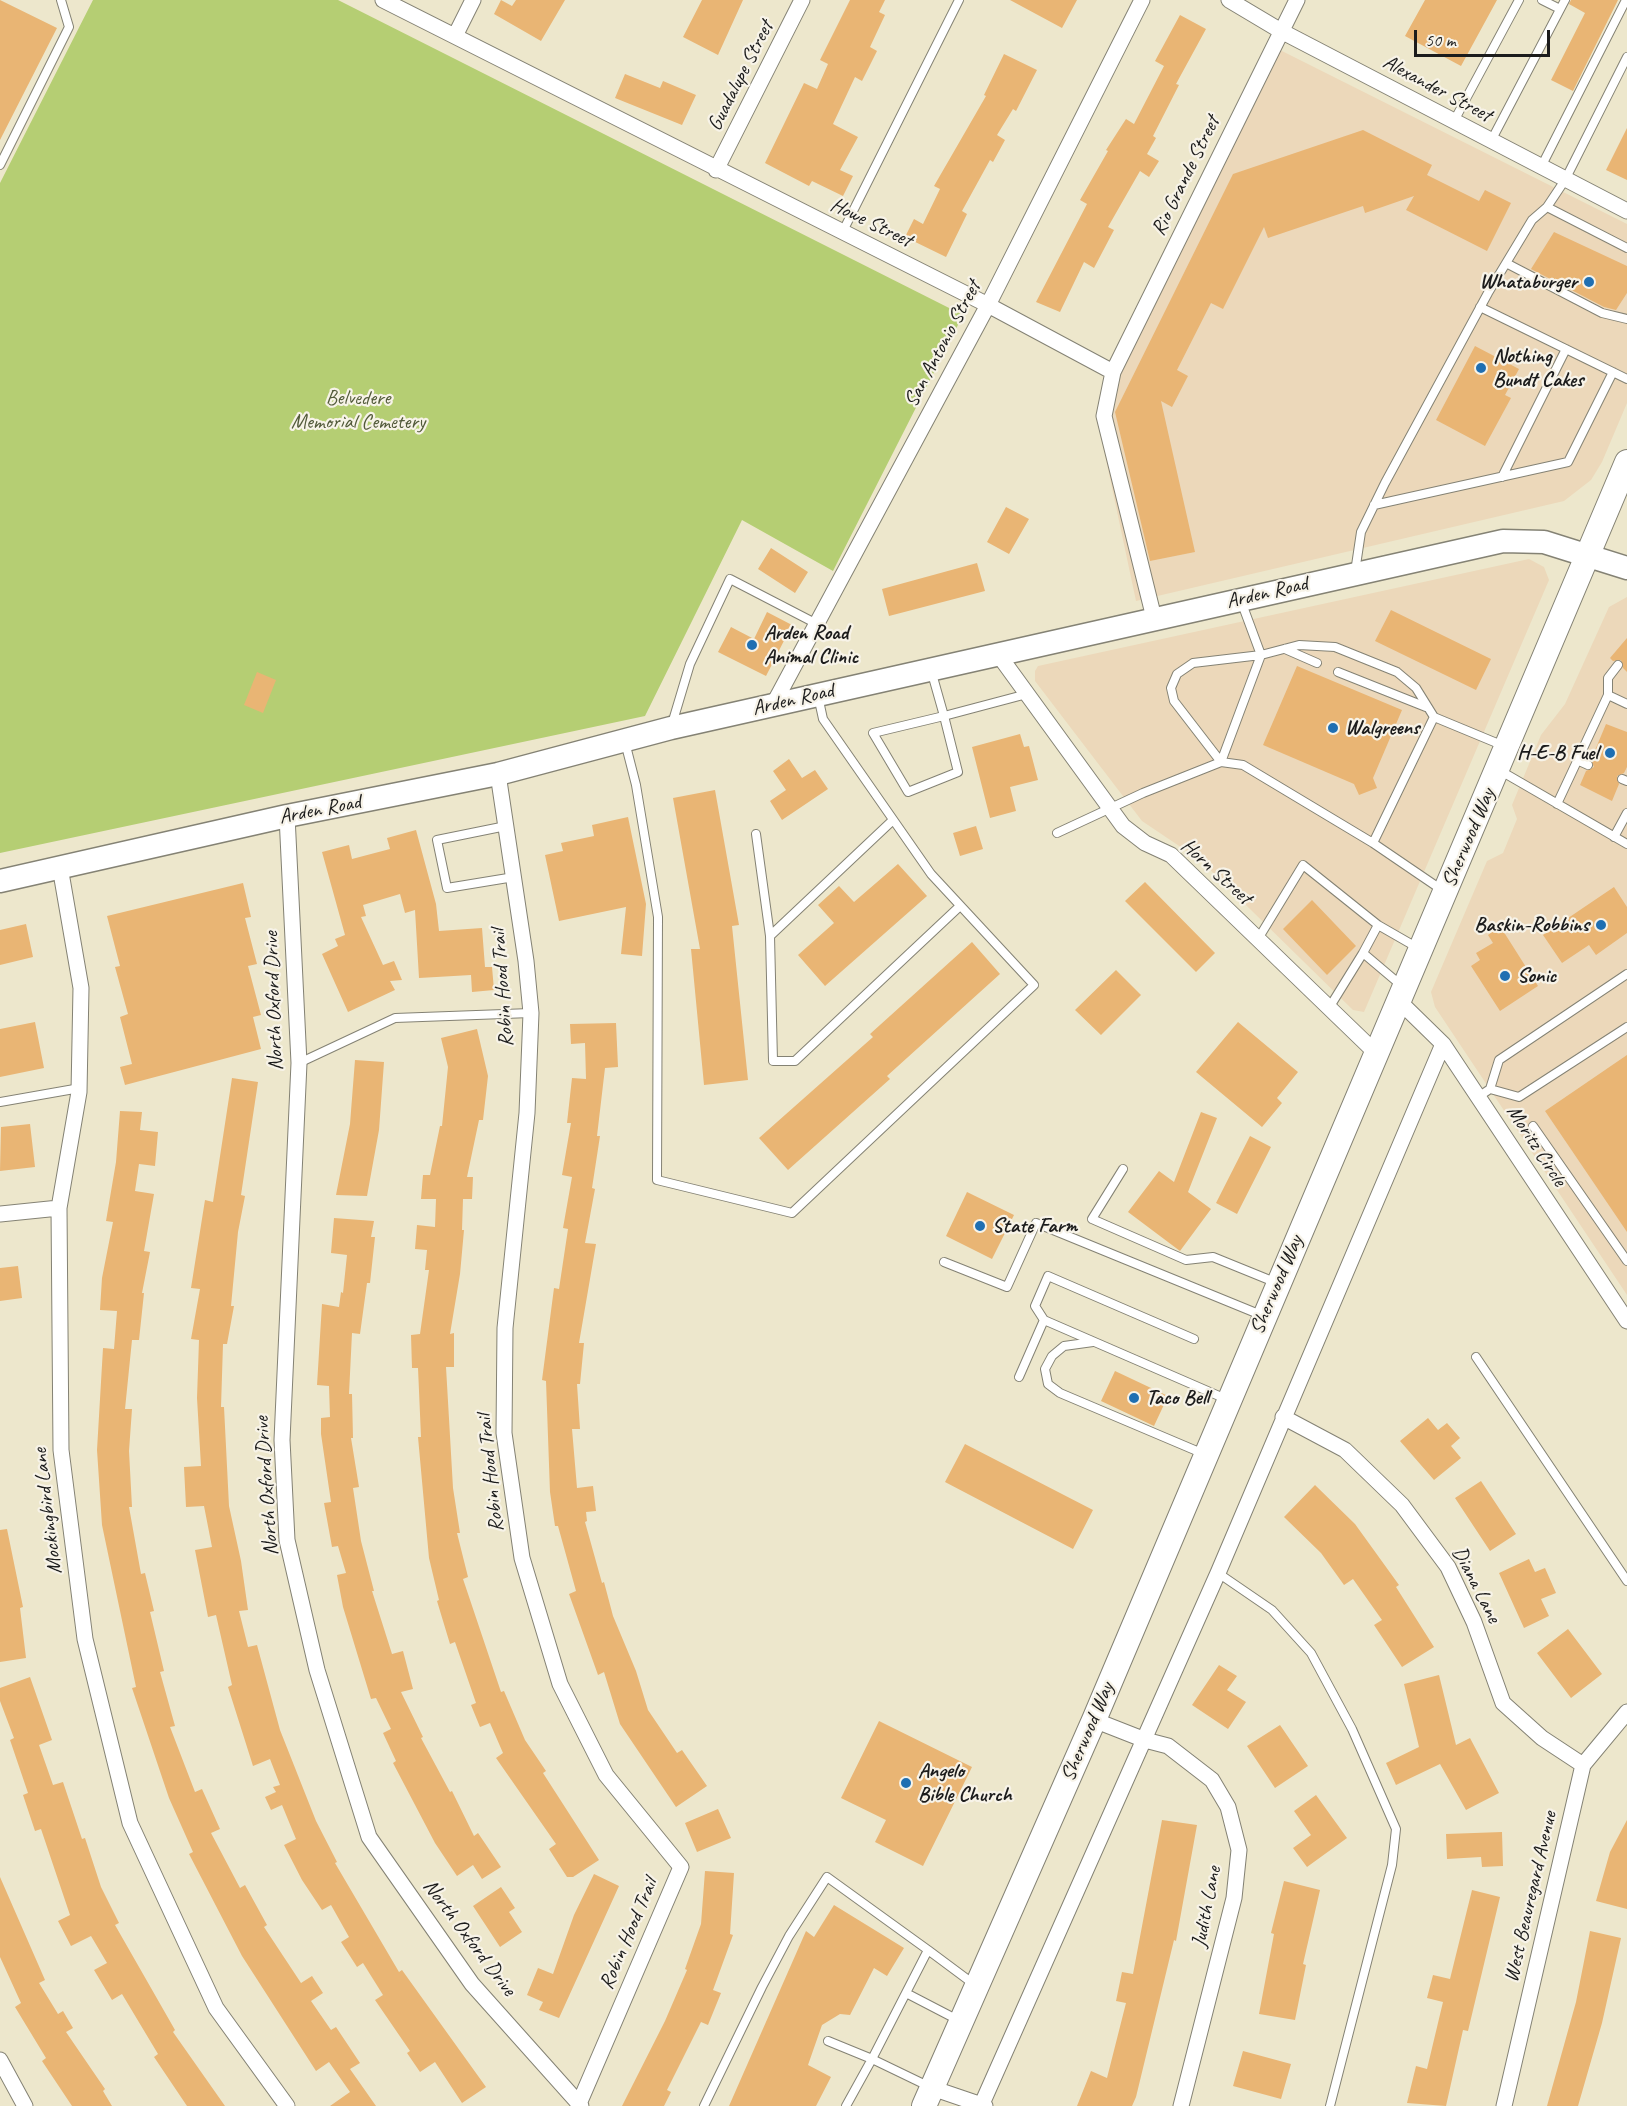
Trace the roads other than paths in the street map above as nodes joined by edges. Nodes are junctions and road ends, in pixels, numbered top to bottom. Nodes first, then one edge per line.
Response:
1 (61, 0) edge
2 (383, 0) edge
3 (472, 0) edge
4 (802, 0) edge
5 (959, 0) edge
6 (1142, 0) edge
7 (1229, 0) edge
8 (1297, 0) edge
9 (1519, 0) edge
10 (1542, 0) edge
11 (1565, 0) edge
12 (1626, 0) edge
13 (1560, 9) junction
14 (1281, 31) junction
15 (455, 36) junction
16 (1627, 57) edge
17 (1454, 122) junction
18 (1491, 141) junction
19 (0, 165) edge
20 (1541, 168) junction
21 (716, 170) junction
22 (1564, 180) junction
23 (1547, 207) junction
24 (1627, 211) edge
25 (843, 232) junction
26 (1627, 248) edge
27 (1506, 263) junction
28 (988, 305) junction
29 (1480, 307) junction
30 (1627, 319) edge
31 (1566, 349) junction
32 (1113, 372) junction
33 (1613, 372) junction
34 (1627, 379) edge
35 (1627, 462) edge
36 (1502, 477) junction
37 (1374, 505) junction
38 (1587, 556) junction
39 (1627, 568) edge
40 (1354, 573) junction
41 (1241, 598) junction
42 (1154, 618) junction
43 (818, 624) junction
44 (1285, 649) junction
45 (998, 654) junction
46 (1261, 655) junction
47 (1317, 663) dead end
48 (1618, 665) dead end
49 (931, 669) junction
50 (1338, 672) dead end
51 (818, 694) junction
52 (1027, 694) junction
53 (1608, 695) junction
54 (1627, 704) edge
55 (773, 705) junction
56 (1426, 707) junction
57 (944, 716) junction
58 (1434, 717) junction
59 (671, 728) junction
60 (1588, 737) junction
61 (625, 742) junction
62 (1599, 742) dead end
63 (1507, 747) junction
64 (1577, 760) junction
65 (1221, 762) junction
66 (1588, 765) dead end
67 (1497, 769) junction
68 (498, 774) junction
69 (1557, 804) junction
70 (1110, 810) junction
71 (1627, 813) edge
72 (287, 816) junction
73 (893, 820) junction
74 (506, 826) junction
75 (1057, 833) dead end
76 (756, 834) dead end
77 (1614, 837) junction
78 (1373, 843) junction
79 (1627, 844) edge
80 (60, 867) junction
81 (514, 877) junction
82 (0, 881) edge
83 (1446, 893) junction
84 (960, 906) junction
85 (1378, 925) junction
86 (770, 936) junction
87 (1258, 939) junction
88 (1422, 950) junction
89 (1363, 953) junction
90 (1627, 974) edge
91 (1403, 996) junction
92 (1329, 1008) junction
93 (531, 1013) junction
94 (1627, 1027) edge
95 (1443, 1044) junction
96 (1377, 1054) junction
97 (299, 1063) junction
98 (80, 1088) junction
99 (1484, 1093) junction
100 (0, 1102) edge
101 (1533, 1126) dead end
102 (1123, 1169) dead end
103 (59, 1208) junction
104 (0, 1214) edge
105 (1627, 1261) edge
106 (944, 1262) dead end
107 (1278, 1283) junction
108 (1622, 1304) edge
109 (1264, 1316) junction
110 (1044, 1320) junction
111 (1627, 1321) edge
112 (1194, 1339) dead end
113 (1095, 1342) junction
114 (1476, 1356) dead end
115 (1019, 1377) dead end
116 (1228, 1399) junction
117 (1283, 1417) junction
118 (1205, 1454) junction
119 (1218, 1573) junction
120 (1627, 1581) edge
121 (1627, 1712) edge
122 (1094, 1720) junction
123 (1145, 1740) junction
124 (1583, 1766) junction
125 (928, 1950) junction
126 (977, 1987) junction
127 (906, 1993) junction
128 (961, 2022) junction
129 (828, 2041) dead end
130 (872, 2059) junction
131 (0, 2060) edge
132 (928, 2097) edge
133 (579, 2105) edge
134 (25, 2106) edge
135 (287, 2106) edge
136 (704, 2106) edge
137 (846, 2106) edge
138 (983, 2106) edge
139 (1180, 2106) edge
140 (1330, 2106) edge
141 (1504, 2106) edge

1 - 19 lane
2 - 15 street, Howe Street
3 - 15 street
4 - 21 street, Guadalupe Street
5 - 25 lane
6 - 28 street, San Antonio Street
7 - 14 street, Alexander Street
8 - 14 street, Rio Grande Street
9 - 17 lane
10 - 13 lane
11 - 13 lane
12 - 20 lane
13 - 18 lane
14 - 17 street, Alexander Street
14 - 32 street, Rio Grande Street
15 - 21 street, Howe Street
16 - 22 lane
17 - 18 street, Alexander Street
18 - 20 street, Alexander Street
20 - 22 street, Alexander Street
21 - 25 street, Howe Street
22 - 23 lane
22 - 24 street, Alexander Street
23 - 26 lane
23 - 27 lane
25 - 28 street, Howe Street
27 - 29 lane
27 - 30 lane
28 - 32 street, Howe Street
28 - 43 street, San Antonio Street
29 - 31 lane
29 - 37 lane
31 - 33 lane
31 - 36 lane
32 - 42 street
33 - 34 lane
33 - 36 lane
35 - 38 main road, Sherwood Way
36 - 37 lane
37 - 40 lane
38 - 39 main road, Arden Road
38 - 40 main road, Arden Road
38 - 63 main road, Sherwood Way
40 - 41 main road, Arden Road
41 - 42 main road, Arden Road
41 - 46 lane
42 - 45 main road, Arden Road
43 - 55 street, San Antonio Street
43 - 59 lane
44 - 46 lane
44 - 47 lane
44 - 56 lane
45 - 49 main road, Arden Road
45 - 52 street, Horn Street
46 - 65 lane
46 - 65 lane
48 - 53 lane
49 - 51 main road, Arden Road
49 - 57 lane
50 - 56 lane
51 - 55 main road, Arden Road
51 - 73 lane
52 - 57 lane
52 - 70 street, Horn Street
53 - 54 lane
53 - 60 lane
55 - 59 main road, Arden Road
56 - 58 lane
57 - 57 lane
58 - 63 lane
58 - 78 lane
59 - 61 main road, Arden Road
60 - 62 lane
60 - 64 lane
61 - 68 main road, Arden Road
61 - 84 lane
63 - 67 main road, Sherwood Way
64 - 66 lane
64 - 69 lane
65 - 70 lane
65 - 78 lane
67 - 69 lane
67 - 83 main road, Sherwood Way
68 - 72 main road, Arden Road
68 - 74 street, Robin Hood Trail
69 - 77 lane
70 - 75 lane
70 - 87 street, Horn Street
71 - 77 lane
72 - 80 main road, Arden Road
72 - 97 street, North Oxford Drive
73 - 84 lane
73 - 86 lane
74 - 81 street, Robin Hood Trail
74 - 81 lane
76 - 86 lane
77 - 79 lane
78 - 83 lane
80 - 82 main road, Arden Road
80 - 98 street, Mockingbird Lane
81 - 93 street, Robin Hood Trail
83 - 88 main road, Sherwood Way
84 - 86 lane
85 - 87 lane
85 - 88 lane
85 - 89 lane
87 - 92 street, Horn Street
88 - 91 main road, Sherwood Way
89 - 91 lane
89 - 92 lane
90 - 99 lane
91 - 95 street, Moritz Circle
91 - 96 main road, Sherwood Way
92 - 96 street, Horn Street
93 - 97 lane
93 - 133 street, Robin Hood Trail
94 - 99 lane
95 - 99 street, Moritz Circle
95 - 117 street
96 - 107 main road, Sherwood Way
97 - 133 street, North Oxford Drive
98 - 100 lane
98 - 103 street, Mockingbird Lane
99 - 108 street, Moritz Circle
101 - 105 lane
102 - 107 lane
103 - 104 street
103 - 135 street, Mockingbird Lane
106 - 109 lane
107 - 109 main road, Sherwood Way
108 - 111 street, Moritz Circle
109 - 116 main road, Sherwood Way
110 - 112 lane
110 - 113 lane
110 - 115 lane
113 - 116 lane
113 - 118 lane
114 - 120 lane
116 - 118 main road, Sherwood Way
117 - 119 street
117 - 124 street, Diana Lane
118 - 122 main road, Sherwood Way
119 - 123 street
119 - 140 lane
121 - 124 street, West Beauregard Avenue
122 - 123 street, Judith Lane
122 - 126 main road, Sherwood Way
123 - 138 street
123 - 139 street, Judith Lane
124 - 141 street, West Beauregard Avenue
125 - 126 lane
125 - 127 lane
125 - 136 lane
126 - 128 main road, Sherwood Way
127 - 128 lane
127 - 130 lane
128 - 132 main road, Sherwood Way
129 - 130 lane
130 - 132 lane
130 - 137 lane
131 - 134 street
132 - 138 street

